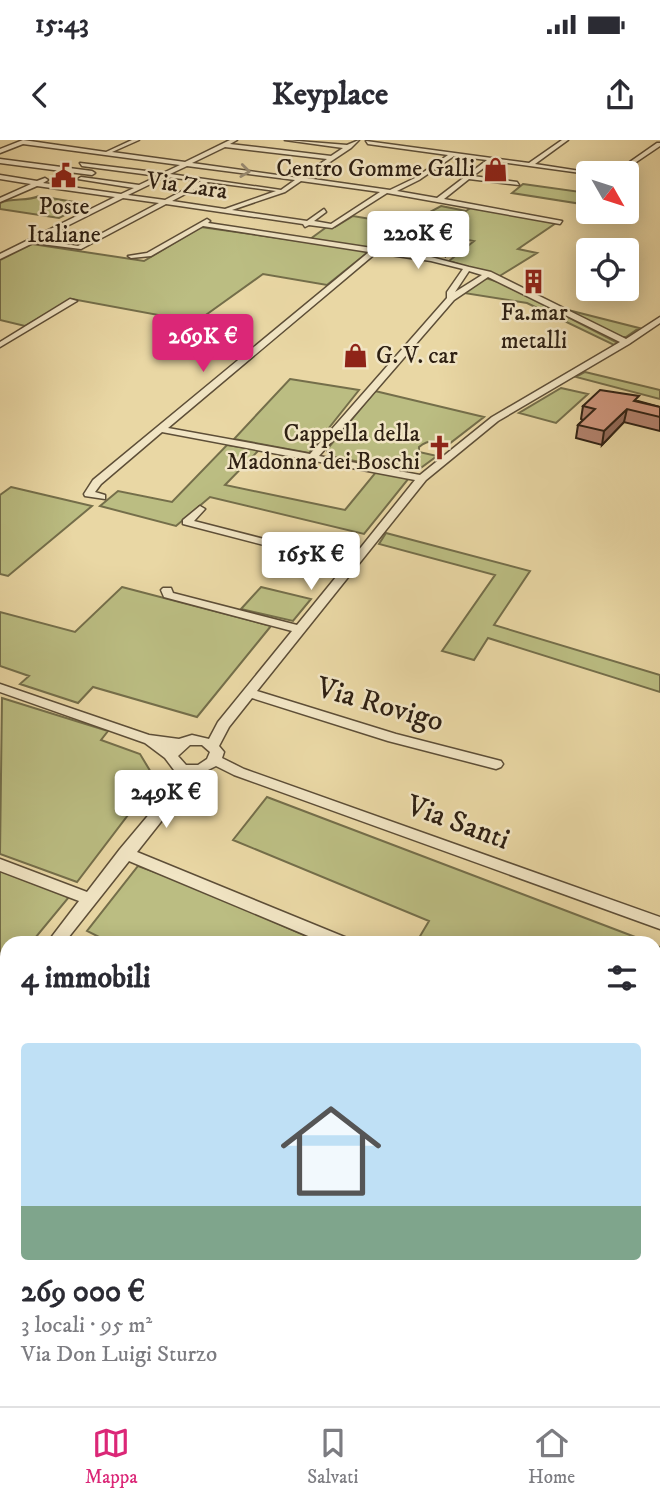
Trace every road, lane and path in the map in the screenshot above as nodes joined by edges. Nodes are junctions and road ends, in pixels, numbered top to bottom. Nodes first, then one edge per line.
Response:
1 (62, 140) edge
2 (133, 140) edge
3 (233, 140) edge
4 (288, 140) edge
5 (565, 140) edge
6 (26, 141) edge
7 (315, 141) edge
8 (372, 142) edge
9 (223, 143) edge
10 (355, 143) edge
11 (659, 144) edge
12 (267, 145) dead end
13 (119, 147) junction
14 (0, 148) edge
15 (257, 150) junction
16 (106, 153) junction
17 (293, 154) junction
18 (453, 154) junction
19 (331, 158) junction
20 (491, 160) junction
21 (0, 161) edge
22 (634, 161) edge
23 (187, 163) junction
24 (82, 164) junction
25 (530, 165) junction
26 (0, 169) edge
27 (68, 170) junction
28 (576, 171) edge
29 (164, 175) junction
30 (55, 176) junction
31 (0, 177) edge
32 (468, 177) junction
33 (302, 178) junction
34 (151, 181) junction
35 (207, 181) junction
36 (38, 183) junction
37 (517, 184) dead end
38 (140, 187) junction
39 (284, 191) junction
40 (388, 191) junction
41 (123, 196) junction
42 (2, 198) edge
43 (439, 200) junction
44 (164, 202) junction
45 (225, 210) junction
46 (275, 211) dead end
47 (324, 211) dead end
48 (267, 216) junction
49 (309, 222) junction
50 (560, 222) dead end
51 (200, 225) junction
52 (244, 231) junction
53 (287, 237) junction
54 (33, 241) junction
55 (375, 250) junction
56 (131, 256) dead end
57 (0, 257) edge
58 (467, 268) junction
59 (488, 274) junction
60 (451, 298) junction
61 (73, 301) dead end
62 (660, 319) edge
63 (626, 342) junction
64 (0, 345) edge
65 (160, 429) junction
66 (313, 457) junction
67 (422, 478) junction
68 (101, 496) dead end
69 (200, 509) dead end
70 (354, 565) junction
71 (167, 590) dead end
72 (301, 630) junction
73 (0, 688) edge
74 (250, 693) junction
75 (223, 725) junction
76 (193, 740) junction
77 (213, 745) junction
78 (176, 756) junction
79 (496, 764) dead end
80 (205, 766) junction
81 (179, 786) junction
82 (125, 853) junction
83 (0, 866) edge
84 (90, 899) junction
85 (660, 923) edge
86 (61, 936) edge
87 (324, 936) edge

1 - 13 street
2 - 13 street
3 - 9 street
4 - 7 street
5 - 25 street
6 - 14 street
6 - 16 street
7 - 10 street
7 - 17 street
8 - 10 street
8 - 18 street
9 - 15 street
9 - 23 street
10 - 19 street
11 - 22 street
12 - 15 street
13 - 16 street
15 - 17 street
16 - 23 street
16 - 24 street
17 - 19 street
18 - 20 street
18 - 40 street
19 - 33 street
20 - 25 street
20 - 32 street
21 - 27 street
23 - 29 street
23 -> 33 street
24 - 27 street
24 - 29 street
25 - 28 street
26 - 30 street
27 - 30 street
27 - 34 street
29 - 34 street
29 - 35 street
30 - 36 street
30 - 38 street
31 - 36 street, Via Zara
32 - 37 street
32 - 43 street
33 - 39 street
33 - 40 street
34 - 38 street
35 - 39 street
35 - 44 street
36 - 41 street, Via Zara
36 - 42 street
38 - 41 street
39 - 45 street
40 - 43 street
40 - 49 street, Via Zara
41 - 44 street, Via Zara
41 - 54 street
43 - 50 street
44 - 45 street, Via Zara
44 - 54 street
45 - 48 street, Via Zara
45 - 51 street
46 - 48 street
47 - 49 street
48 - 49 street, Via Zara
48 - 52 street
49 - 53 street
51 - 52 street
51 - 56 street
52 - 53 street
53 - 55 street
54 - 57 street
55 - 58 street
55 - 65 street
58 - 59 street
58 - 60 street
59 - 60 street
59 - 63 street
60 - 66 street
61 - 64 street
62 - 63 street
63 - 67 street
65 - 66 street
65 - 68 street
66 - 67 street
67 - 70 street
69 - 70 street
70 - 72 street
71 - 72 street
72 - 74 street
73 - 78 street
74 - 75 street
74 - 79 street, Via Rovigo
75 - 76 street
75 - 77 street
76 - 77 street
76 - 78 street
77 - 80 street
78 - 80 street, Via Santi
78 - 81 street
80 - 81 street
80 - 85 street, Via Santi
81 - 82 street
82 - 84 street
82 - 87 street
83 - 84 street
84 - 86 street

